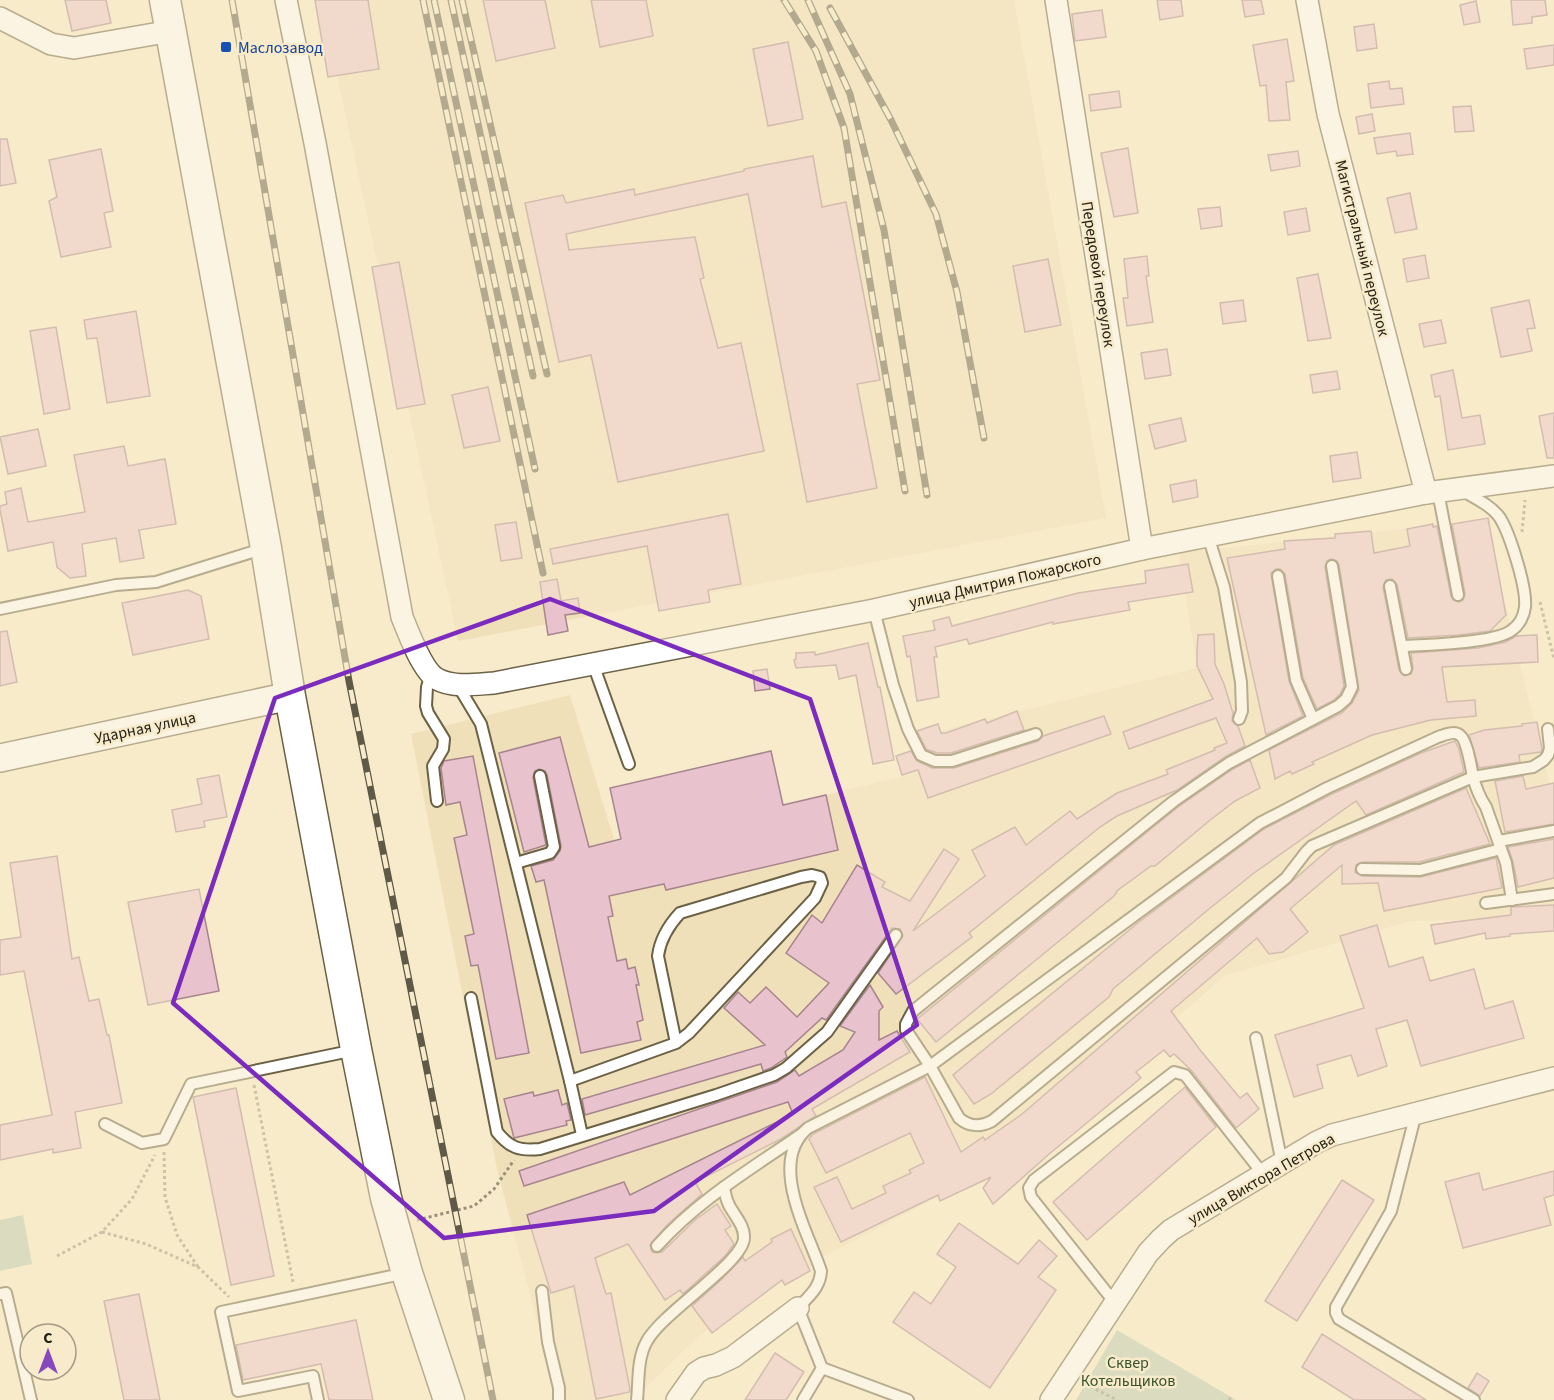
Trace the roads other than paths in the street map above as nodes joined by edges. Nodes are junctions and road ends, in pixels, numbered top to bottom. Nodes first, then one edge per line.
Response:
1 (165, 0) edge
2 (286, 0) edge
3 (1056, 0) edge
4 (1307, 0) edge
5 (0, 18) edge
6 (171, 30) junction
7 (1554, 476) edge
8 (1461, 489) junction
9 (1432, 493) junction
10 (1208, 536) junction
11 (266, 548) junction
12 (1142, 549) junction
13 (1332, 566) dead end
14 (1278, 576) dead end
15 (1390, 586) dead end
16 (1458, 595) dead end
17 (0, 609) edge
18 (874, 610) junction
19 (1403, 646) junction
20 (593, 664) junction
21 (1406, 669) dead end
22 (431, 674) junction
23 (456, 683) junction
24 (290, 696) junction
25 (1239, 719) dead end
26 (1313, 719) junction
27 (1548, 729) dead end
28 (1035, 734) dead end
29 (0, 758) edge
30 (629, 764) dead end
31 (540, 777) dead end
32 (1473, 777) junction
33 (437, 801) dead end
34 (1554, 831) edge
35 (1500, 845) junction
36 (516, 863) junction
37 (1362, 869) dead end
38 (1554, 894) edge
39 (1512, 900) junction
40 (1486, 903) dead end
41 (896, 935) dead end
42 (471, 998) dead end
43 (1256, 1038) dead end
44 (676, 1043) junction
45 (356, 1049) junction
46 (930, 1066) junction
47 (1554, 1078) edge
48 (570, 1081) junction
49 (1417, 1113) junction
50 (105, 1124) dead end
51 (801, 1135) junction
52 (582, 1136) junction
53 (1282, 1163) junction
54 (1263, 1174) junction
55 (724, 1188) junction
56 (657, 1246) dead end
57 (407, 1273) junction
58 (542, 1291) dead end
59 (0, 1294) edge
60 (1115, 1303) junction
61 (798, 1308) junction
62 (822, 1368) junction
63 (888, 1397) edge
64 (31, 1400) edge
65 (318, 1400) edge
66 (449, 1400) edge
67 (559, 1400) edge
68 (637, 1400) edge
69 (677, 1400) edge
70 (803, 1400) edge
71 (908, 1400) edge
72 (1052, 1400) edge
73 (1474, 1400) edge

1 - 6 main road
2 - 22 street
3 - 12 street, Передовой переулок
4 - 9 street, Магистральный переулок
5 - 6 street
6 - 11 main road
7 - 8 street, улица Дмитрия Пожарского
8 - 9 street, улица Дмитрия Пожарского
8 - 19 lane
9 - 10 street, улица Дмитрия Пожарского
9 - 16 lane
10 - 12 street, улица Дмитрия Пожарского
10 - 25 lane
11 - 17 lane
11 - 24 main road
12 - 18 street, улица Дмитрия Пожарского
13 - 26 lane
14 - 26 lane
15 - 19 lane
18 - 20 street, улица Дмитрия Пожарского
18 - 28 lane
19 - 21 lane
20 - 23 street, улица Дмитрия Пожарского
20 - 30 lane
22 - 23 street, улица Дмитрия Пожарского
22 - 33 lane
23 - 36 lane
24 - 29 street, Ударная улица
24 - 45 main road
26 - 46 lane
27 - 32 lane
31 - 36 lane
32 - 35 lane
32 - 46 lane
32 - 46 lane
34 - 35 lane
35 - 37 lane
35 - 39 lane
36 - 48 lane
38 - 39 lane
39 - 40 lane
41 - 52 lane
42 - 52 lane
43 - 53 lane
44 - 44 lane
44 - 48 lane
45 - 50 lane
45 - 57 main road
46 - 51 lane
47 - 49 street, улица Виктора Петрова
48 - 52 lane
49 - 53 street, улица Виктора Петрова
49 - 73 lane
51 - 55 lane
51 - 61 lane
53 - 54 street, улица Виктора Петрова
54 - 60 street, улица Виктора Петрова
54 - 60 lane
55 - 56 lane
55 - 68 lane
57 - 65 lane
57 - 66 main road
58 - 67 lane
59 - 64 lane
60 - 72 street, улица Виктора Петрова
61 - 62 lane
61 - 69 street
62 - 63 lane
62 - 70 lane
63 - 71 lane

